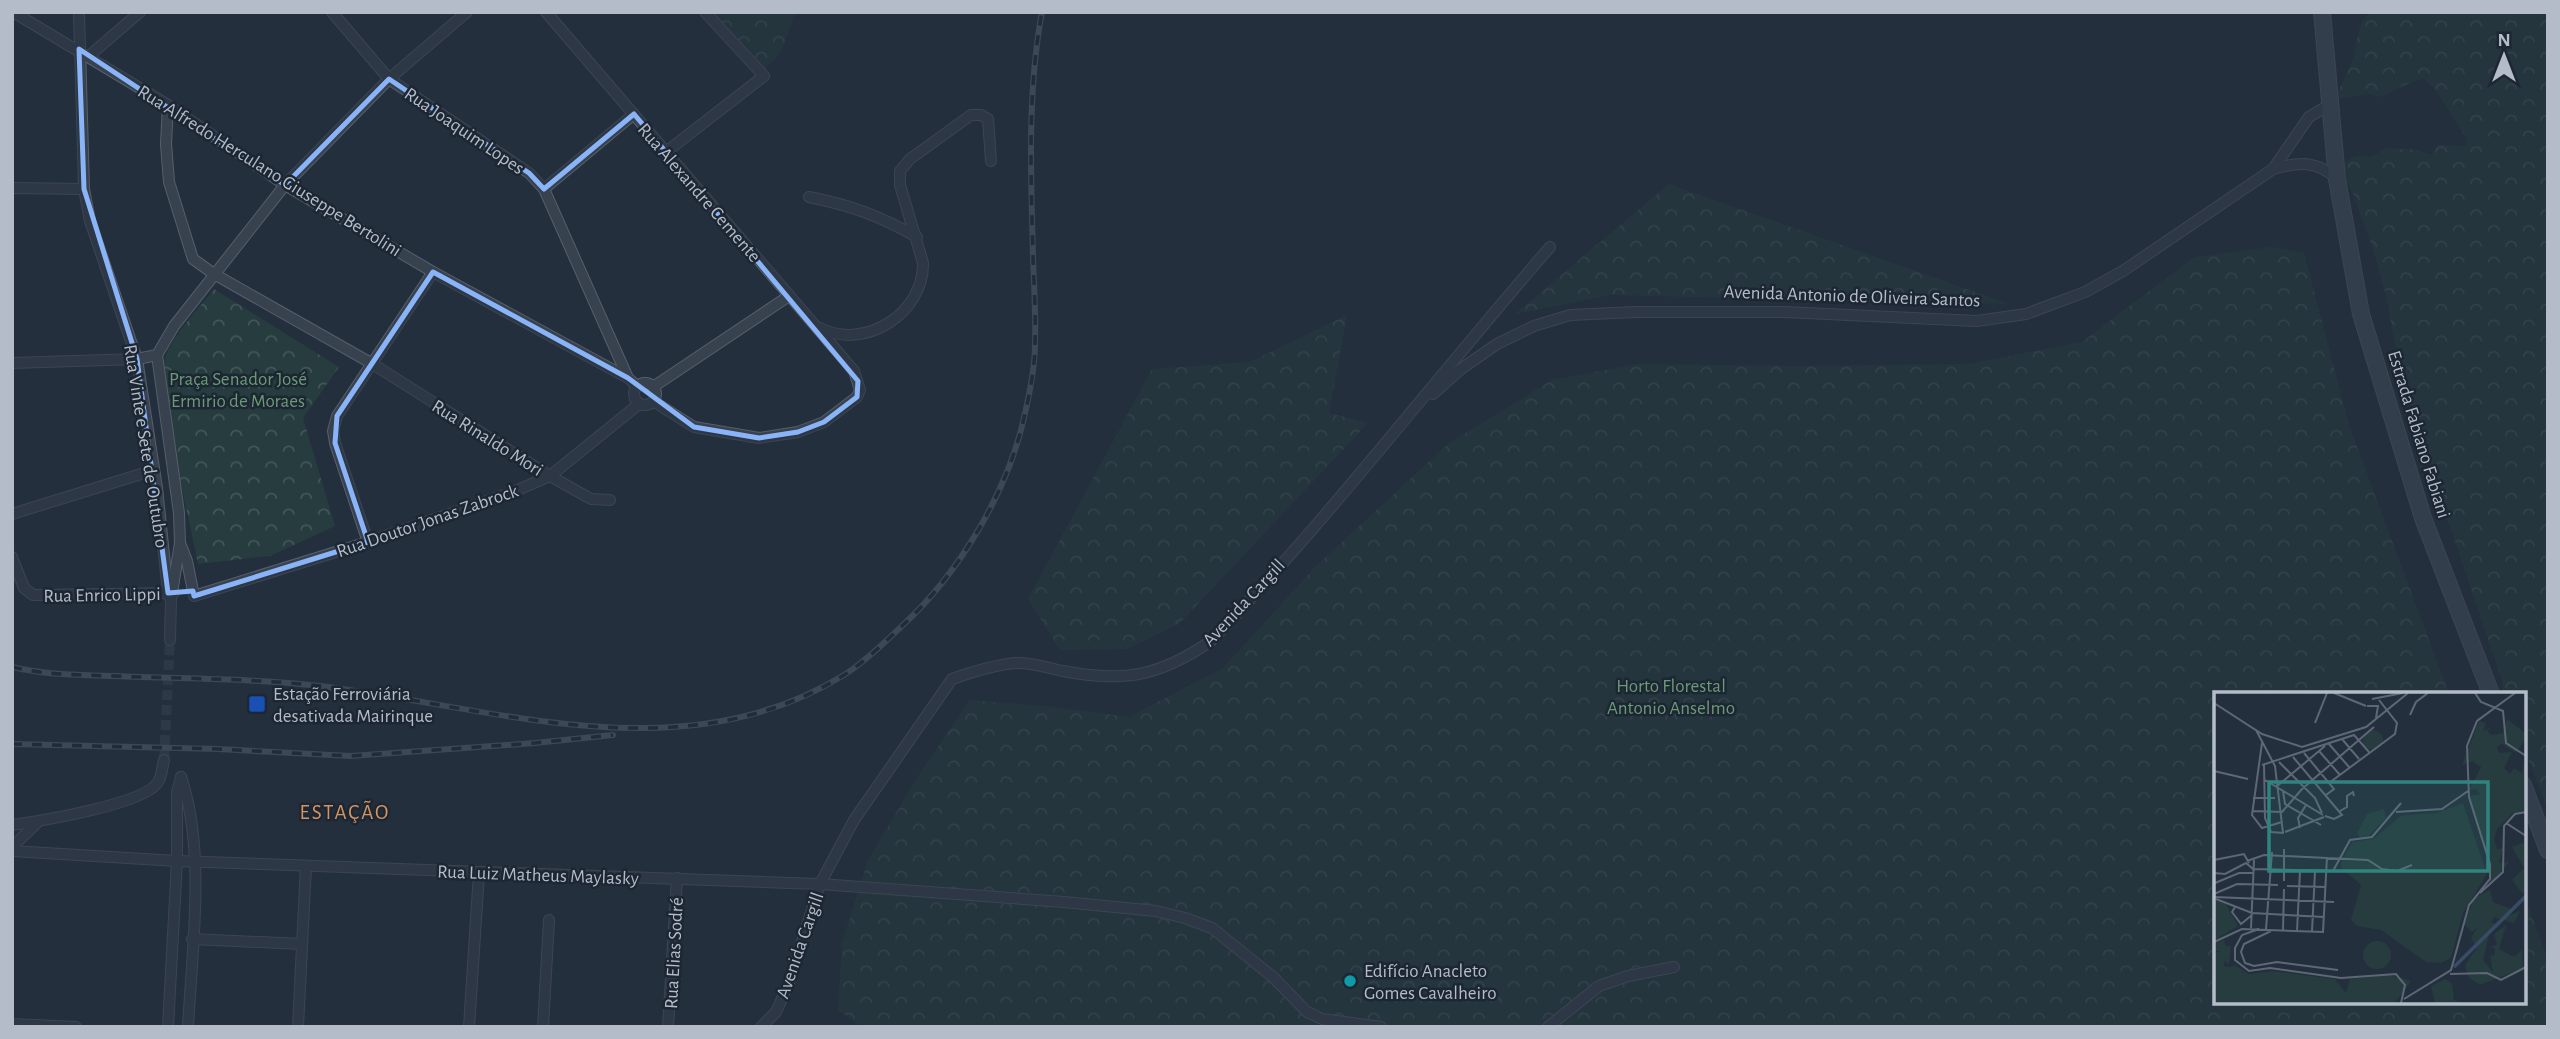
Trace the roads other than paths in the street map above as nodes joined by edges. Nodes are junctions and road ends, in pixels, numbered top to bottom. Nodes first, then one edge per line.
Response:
1 (13, 12) edge
2 (79, 12) edge
3 (140, 12) edge
4 (332, 12) edge
5 (467, 12) edge
6 (546, 12) edge
7 (2322, 12) edge
8 (707, 13) edge
9 (84, 52) junction
10 (389, 79) junction
11 (168, 105) junction
12 (2329, 105) junction
13 (634, 114) junction
14 (666, 152) junction
15 (991, 161) dead end
16 (2273, 169) junction
17 (2337, 179) junction
18 (285, 184) junction
19 (12, 188) edge
20 (84, 189) junction
21 (544, 189) junction
22 (808, 197) dead end
23 (917, 237) junction
24 (1550, 247) dead end
25 (433, 272) junction
26 (214, 274) junction
27 (789, 296) junction
28 (814, 325) junction
29 (157, 355) junction
30 (138, 359) junction
31 (12, 363) edge
32 (370, 363) junction
33 (628, 378) junction
34 (637, 386) junction
35 (653, 387) junction
36 (653, 401) junction
37 (639, 404) junction
38 (1389, 441) junction
39 (154, 470) junction
40 (550, 476) junction
41 (610, 500) dead end
42 (12, 514) edge
43 (180, 542) junction
44 (368, 542) junction
45 (12, 557) edge
46 (171, 595) junction
47 (194, 596) joint
48 (170, 640) tunnel mouth
49 (2490, 692) edge
50 (164, 760) tunnel mouth
51 (2525, 790) edge
52 (39, 821) junction
53 (12, 825) edge
54 (12, 849) edge
55 (2548, 850) edge
56 (177, 862) junction
57 (195, 862) junction
58 (306, 866) junction
59 (480, 873) junction
60 (677, 878) junction
61 (820, 884) junction
62 (549, 920) dead end
63 (192, 939) junction
64 (302, 944) junction
65 (1674, 967) dead end
66 (12, 1024) edge
67 (76, 1027) edge
68 (168, 1027) edge
69 (188, 1027) edge
70 (298, 1027) edge
71 (469, 1027) edge
72 (543, 1027) edge
73 (668, 1027) edge
74 (761, 1027) edge
75 (1381, 1027) edge
76 (1548, 1027) edge

1 - 9 street, Rua Alfredo Herculano Giuseppe Bertolini
2 - 9 street, Rua Vinte e Sete de Outubro
3 - 9 street
4 - 10 street, Rua Joaquim Lopes
5 - 10 street
6 - 13 street, Rua Alexandre Cemente
7 - 12 street
8 - 14 street
9 - 11 street, Rua Alfredo Herculano Giuseppe Bertolini
9 - 20 street, Rua Vinte e Sete de Outubro
10 - 18 street
10 - 21 street, Rua Joaquim Lopes
11 - 18 street, Rua Alfredo Herculano Giuseppe Bertolini
11 - 26 street, Rua Rinaldo Mori
12 - 16 street, Avenida Antonio de Oliveira Santos
12 - 17 street
13 - 14 street, Rua Alexandre Cemente
13 - 21 street
14 - 27 street, Rua Alexandre Cemente
15 - 23 street
16 - 17 street
16 - 38 street, Avenida Antonio de Oliveira Santos
17 - 49 street, Estrada Fabiano Fabiani
18 - 25 street, Rua Alfredo Herculano Giuseppe Bertolini
18 - 26 street
19 - 20 street
20 - 30 street, Rua Vinte e Sete de Outubro
21 - 33 street, Rua Joaquim Lopes
22 - 23 street
23 - 28 street
24 - 38 street, Avenida Cargill
25 - 32 street
25 - 33 street, Rua Alfredo Herculano Giuseppe Bertolini
26 - 29 street
26 - 32 street, Rua Rinaldo Mori
27 - 28 street, Rua Alexandre Cemente
27 - 35 street
28 - 36 street, Rua Alexandre Cemente
29 - 30 street
29 - 43 street, Rua Vinte e Sete de Outubro
30 - 31 street
30 - 39 street, Rua Vinte e Sete de Outubro
32 - 40 street, Rua Rinaldo Mori
32 - 44 street
33 - 34 street, Rua Alfredo Herculano Giuseppe Bertolini
34 - 35 street
34 - 37 street
35 - 36 street
36 - 37 street
37 - 40 street, Rua Doutor Jonas Zabrock
38 - 61 street, Avenida Cargill
39 - 42 street
39 - 46 street, Rua Vinte e Sete de Outubro
40 - 41 street, Rua Rinaldo Mori
40 - 44 street, Rua Doutor Jonas Zabrock
43 - 46 street, Rua Vinte e Sete de Outubro
43 - 47 street, Rua Vinte e Sete de Outubro
44 - 47 street, Rua Doutor Jonas Zabrock
45 - 46 street, Rua Enrico Lippi
46 - 48 street, Rua Vinte e Sete de Outubro
50 - 52 street
51 - 55 street
52 - 53 street
52 - 54 street
54 - 56 street, Rua Luiz Matheus Maylasky
56 - 57 street, Rua Luiz Matheus Maylasky
56 - 57 street
56 - 68 street
57 - 58 street, Rua Luiz Matheus Maylasky
57 - 63 street
58 - 59 street, Rua Luiz Matheus Maylasky
58 - 64 street
59 - 60 street, Rua Luiz Matheus Maylasky
59 - 71 street
60 - 61 street, Rua Luiz Matheus Maylasky
60 - 73 street, Rua Elias Sodré
61 - 74 street, Avenida Cargill
61 - 75 street, Rua Luiz Matheus Maylasky
62 - 72 street
63 - 64 street
63 - 69 street
64 - 70 street
65 - 76 street
66 - 67 street

